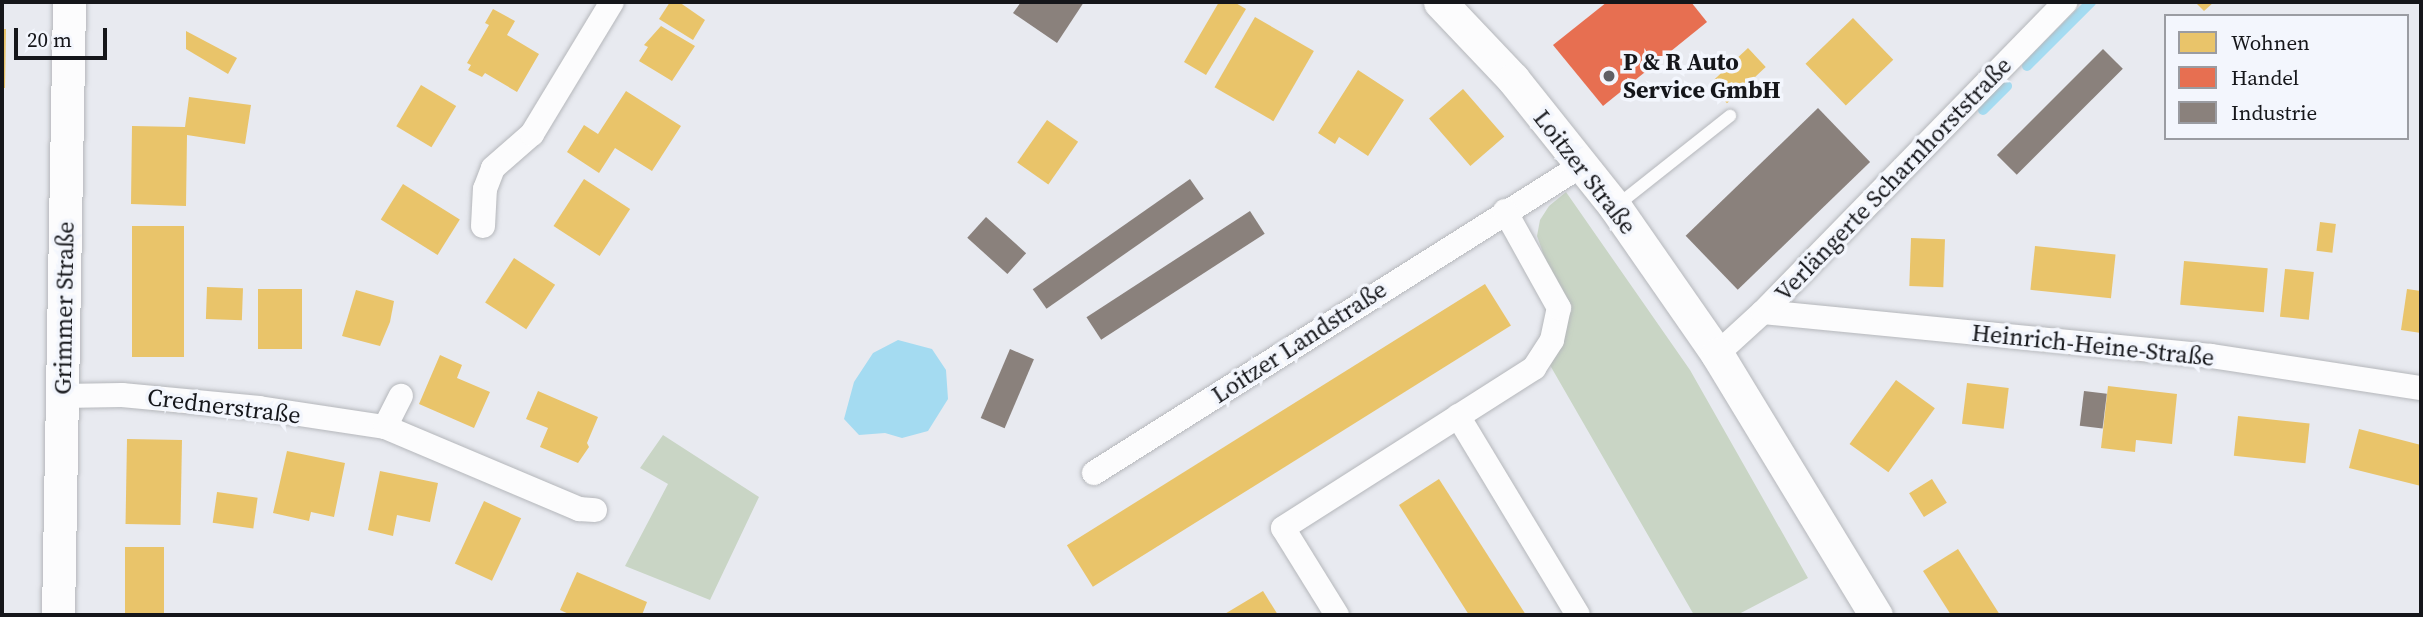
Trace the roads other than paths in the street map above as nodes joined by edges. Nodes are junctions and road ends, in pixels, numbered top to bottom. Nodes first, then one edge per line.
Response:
1 (69, 2) edge
2 (612, 2) edge
3 (1440, 2) edge
4 (2066, 2) edge
5 (1730, 116) dead end
6 (1582, 165) junction
7 (1615, 207) junction
8 (1505, 211) junction
9 (483, 226) dead end
10 (1763, 313) junction
11 (1717, 354) junction
12 (2421, 388) edge
13 (62, 396) junction
14 (401, 396) dead end
15 (1458, 416) junction
16 (385, 427) junction
17 (1094, 473) dead end
18 (595, 510) dead end
19 (58, 615) edge
20 (1337, 615) edge
21 (1578, 615) edge
22 (1876, 615) edge

1 - 13 main road, Grimmer Straße
2 - 9 street
3 - 6 main road, Loitzer Straße
4 - 10 street, Verlängerte Scharnhorststraße
5 - 7 lane
6 - 7 main road, Loitzer Straße
6 - 8 street, Loitzer Landstraße
7 - 11 main road, Loitzer Straße
8 - 15 street
8 - 17 street, Loitzer Landstraße
10 - 11 street, Verlängerte Scharnhorststraße
10 - 12 street, Heinrich-Heine-Straße
11 - 22 main road
13 - 16 street, Crednerstraße
13 - 19 main road, Grimmer Straße
14 - 16 street
15 - 20 street
15 - 21 street
16 - 18 street, Crednerstraße

